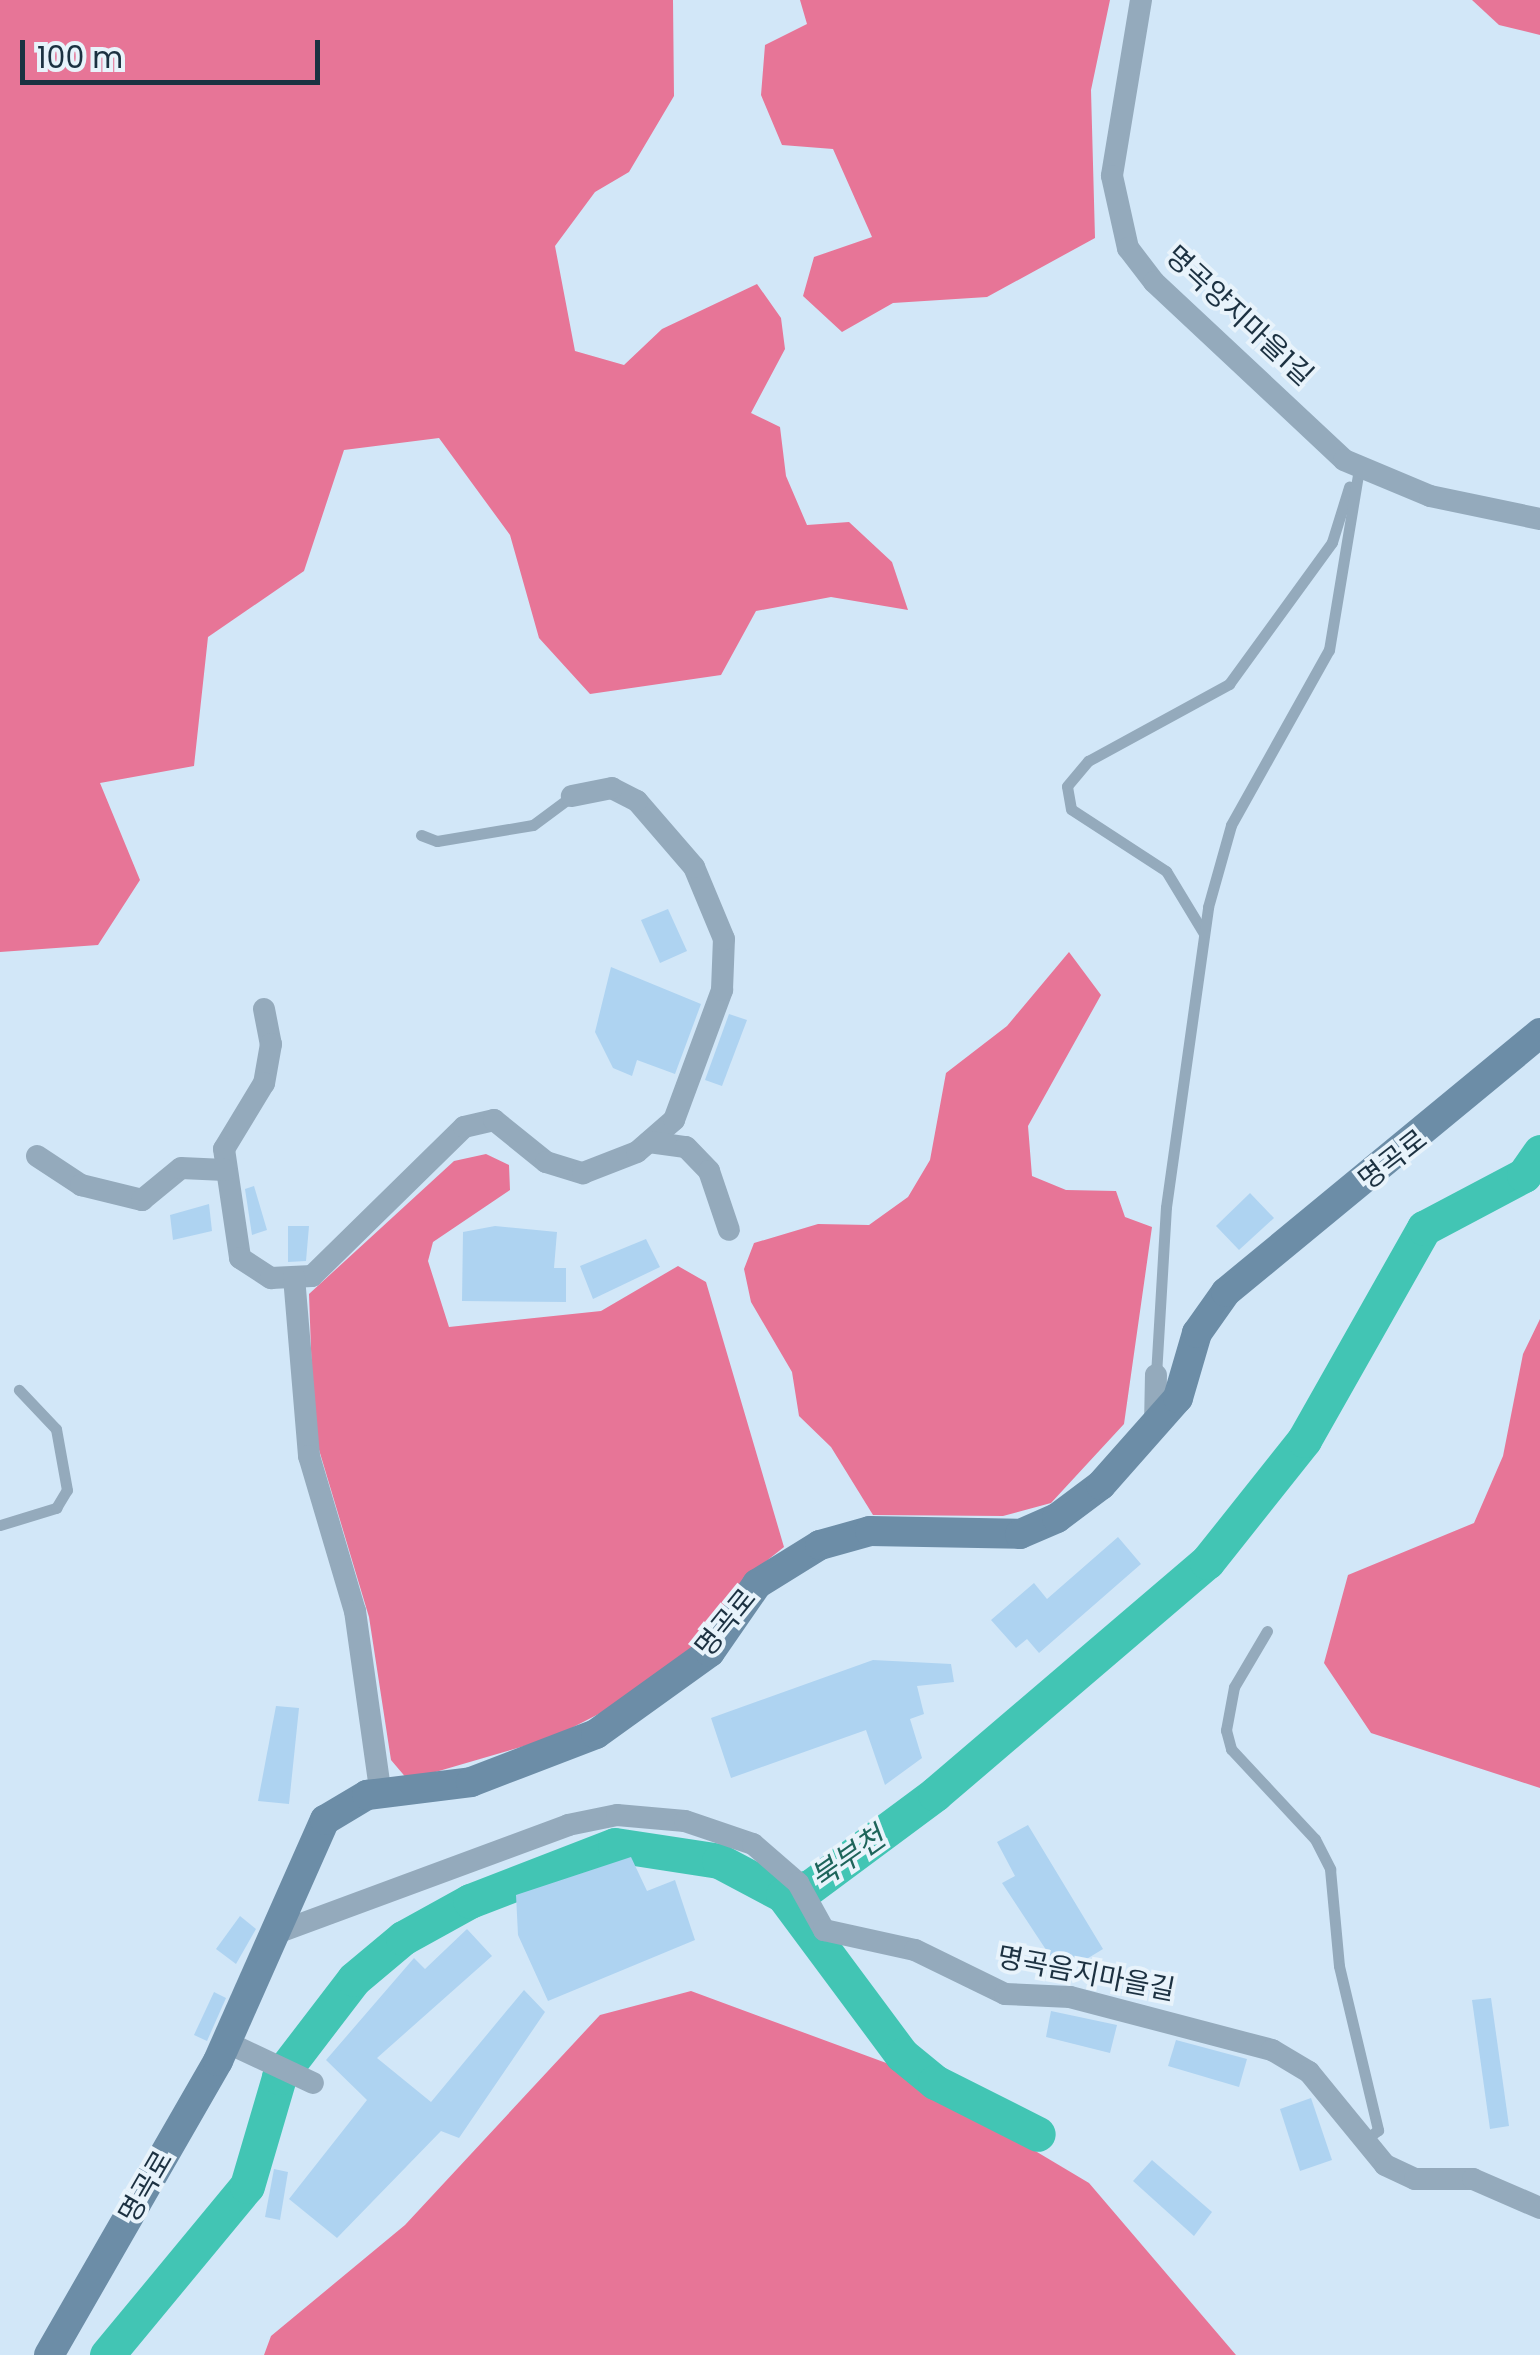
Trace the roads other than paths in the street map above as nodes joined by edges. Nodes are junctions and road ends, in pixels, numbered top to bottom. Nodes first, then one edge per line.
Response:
1 (1141, 0) edge
2 (1357, 466) junction
3 (1540, 519) edge
4 (572, 796) joint
5 (421, 835) dead end
6 (1204, 936) junction
7 (264, 1009) dead end
8 (1540, 1033) edge
9 (649, 1142) junction
10 (37, 1156) dead end
11 (225, 1170) junction
12 (729, 1230) dead end
13 (294, 1277) junction
14 (1156, 1375) joint
15 (19, 1390) dead end
16 (1155, 1426) junction
17 (0, 1525) edge
18 (1267, 1630) dead end
19 (381, 1796) junction
20 (274, 1934) junction
21 (226, 2042) junction
22 (313, 2082) dead end
23 (1364, 2141) junction
24 (1540, 2208) edge
25 (49, 2355) edge

1 - 2 street, 명곡양지마을1길
2 - 3 street, 명곡양지마을1길
2 - 6 lane
2 - 6 lane
4 - 5 lane
4 - 9 street
6 - 14 lane
7 - 11 street
8 - 16 main road, 명곡로
9 - 12 street
9 - 13 street
10 - 11 street
11 - 13 street
13 - 19 street
14 - 16 street
15 - 17 lane
16 - 19 main road, 명곡로
18 - 23 lane
19 - 20 main road, 명곡로
20 - 21 main road, 명곡로
20 - 23 street, 명곡음지마을길
21 - 22 street
21 - 25 main road, 명곡로
23 - 24 street, 명곡음지마을길

